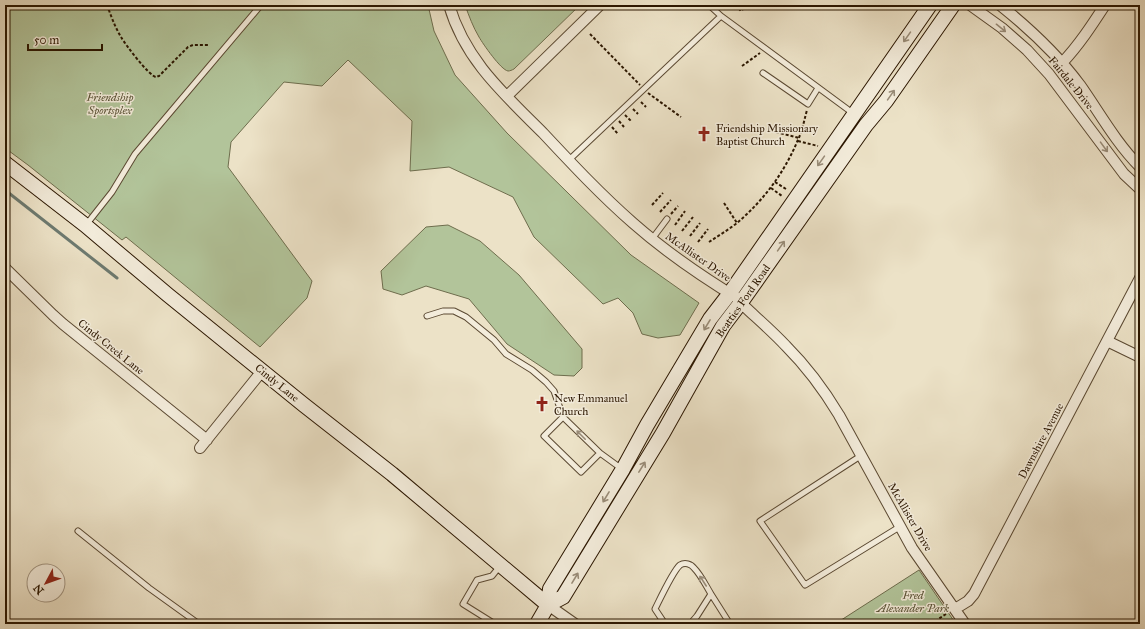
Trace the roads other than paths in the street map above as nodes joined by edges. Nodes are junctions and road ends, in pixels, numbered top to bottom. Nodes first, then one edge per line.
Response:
1 (261, 5) edge
2 (449, 5) edge
3 (600, 5) edge
4 (709, 5) edge
5 (930, 5) edge
6 (953, 5) edge
7 (970, 5) edge
8 (1000, 5) edge
9 (1105, 5) edge
10 (721, 16) junction
11 (1049, 48) junction
12 (1037, 61) junction
13 (1062, 63) junction
14 (764, 73) dead end
15 (818, 88) junction
16 (507, 96) junction
17 (854, 114) junction
18 (1101, 116) junction
19 (1088, 125) junction
20 (569, 160) junction
21 (5, 163) edge
22 (1140, 167) edge
23 (1140, 189) edge
24 (667, 219) road end
25 (85, 225) junction
26 (652, 239) junction
27 (6, 269) edge
28 (1140, 278) edge
29 (730, 293) junction
30 (742, 301) junction
31 (427, 316) dead end
32 (1107, 341) junction
33 (1140, 358) edge
34 (262, 371) junction
35 (563, 416) junction
36 (207, 440) junction
37 (200, 448) dead end
38 (600, 453) junction
39 (862, 455) junction
40 (623, 469) junction
41 (901, 526) junction
42 (78, 531) dead end
43 (500, 565) junction
44 (712, 594) junction
45 (548, 605) junction
46 (952, 610) junction
47 (693, 623) edge
48 (199, 624) edge
49 (495, 624) edge
50 (537, 624) edge
51 (575, 624) edge
52 (664, 624) edge
53 (730, 624) edge
54 (965, 624) edge

1 - 25 lane
2 - 16 street, McAllister Drive
3 - 16 street
4 - 10 lane
5 -> 17 main road, Beatties Ford Road
30 -> 6 main road, Beatties Ford Road
7 -> 12 street, Fairdale Drive
8 - 11 street, Fairdale Drive
9 - 13 street
10 - 15 lane
10 - 20 lane
11 - 12 street
11 - 13 street, Fairdale Drive
12 - 19 street, Fairdale Drive
13 - 18 street, Fairdale Drive
14 - 15 lane
15 - 17 lane
16 - 20 street, McAllister Drive
17 -> 29 main road, Beatties Ford Road
18 - 19 street
18 - 22 street, Fairdale Drive
19 -> 23 street, Fairdale Drive
20 - 26 street, McAllister Drive
21 - 25 main road, Cindy Lane
24 - 26 lane
25 - 34 main road, Cindy Lane
26 - 29 street, McAllister Drive
27 - 36 street, Cindy Creek Lane
28 - 32 street, Dawnshire Avenue
29 - 30 street, McAllister Drive
29 -> 40 main road, Beatties Ford Road
30 - 39 street, McAllister Drive
45 -> 30 main road, Beatties Ford Road
31 - 35 lane
32 - 33 street
32 - 46 street, Dawnshire Avenue
34 - 36 street
34 - 43 main road, Cindy Lane
38 -> 35 lane
35 - 38 lane
36 - 37 street
38 - 40 lane
39 - 41 street, McAllister Drive
39 - 41 lane
40 -> 45 main road, Beatties Ford Road
41 - 46 street, McAllister Drive
42 - 48 lane
43 - 45 main road, Cindy Lane
43 - 49 lane
44 - 47 lane
44 -> 52 lane
44 - 53 lane
45 - 50 main road, Beatties Ford Road
45 - 51 street
46 - 54 street, McAllister Drive

